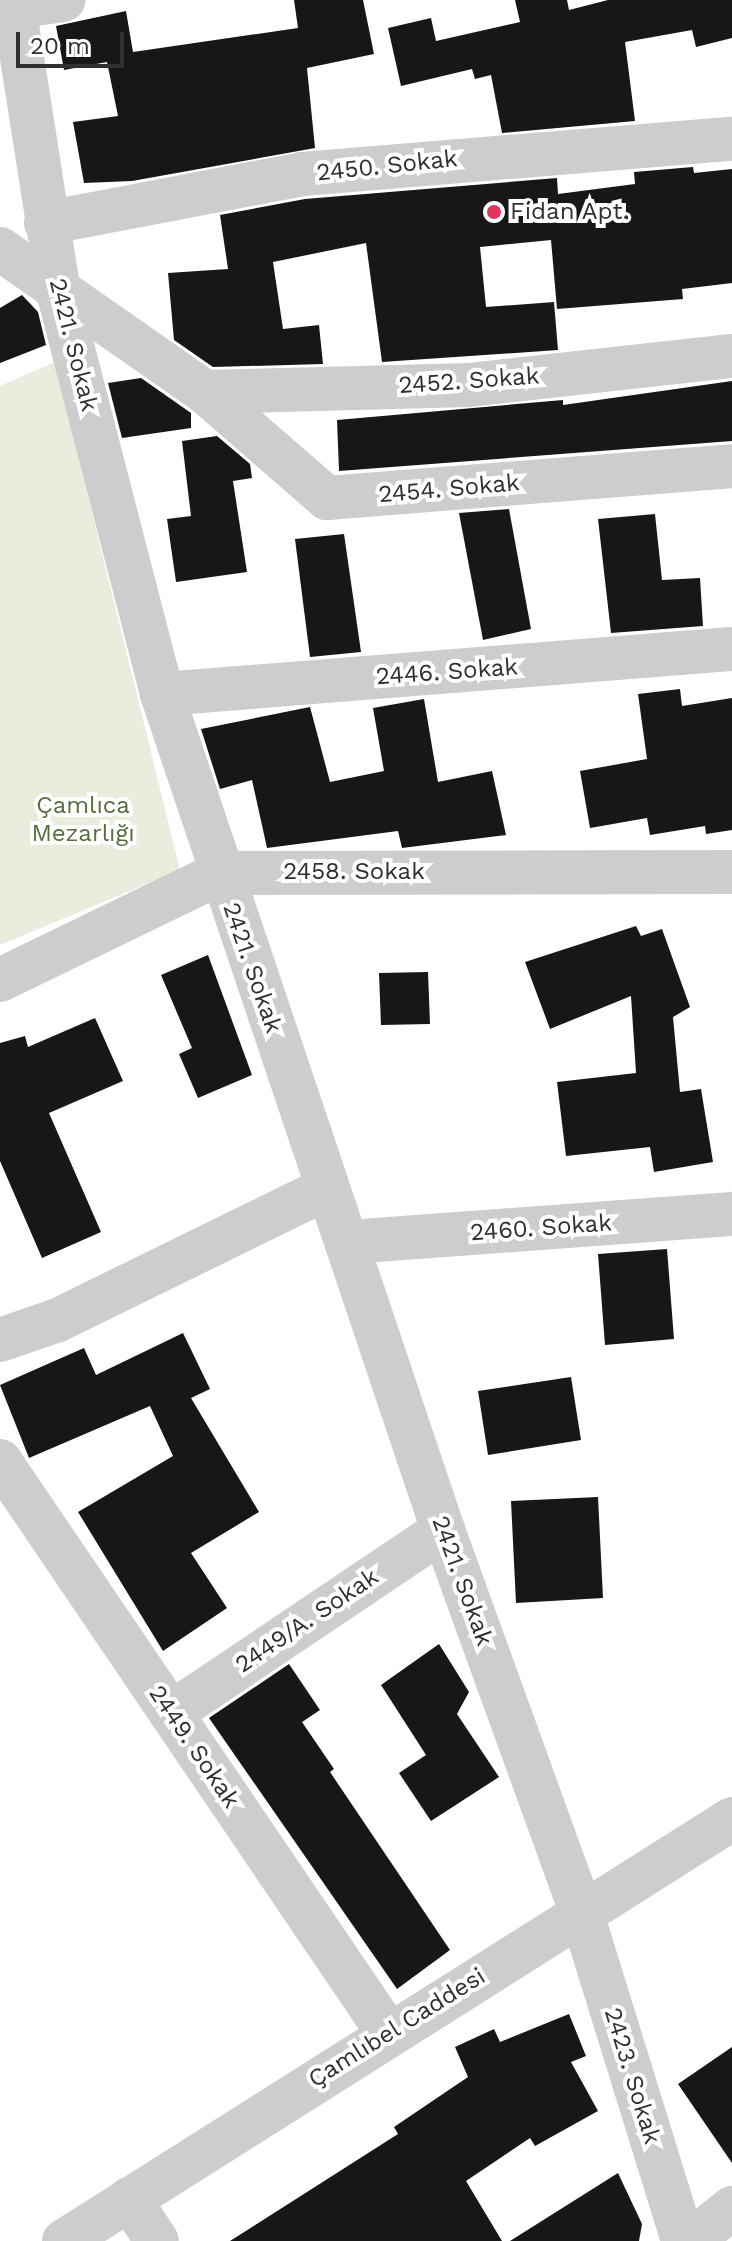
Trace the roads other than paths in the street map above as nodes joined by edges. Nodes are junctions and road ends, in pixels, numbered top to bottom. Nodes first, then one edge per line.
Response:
1 (63, 0) edge
2 (14, 4) edge
3 (732, 139) edge
4 (46, 223) junction
5 (0, 249) edge
6 (59, 295) junction
7 (732, 356) edge
8 (205, 392) junction
9 (732, 466) edge
10 (732, 649) edge
11 (162, 694) junction
12 (732, 872) edge
13 (220, 873) junction
14 (0, 980) edge
15 (327, 1188) junction
16 (732, 1214) edge
17 (349, 1242) junction
18 (0, 1340) edge
19 (0, 1461) edge
20 (443, 1530) junction
21 (171, 1713) junction
22 (732, 1819) edge
23 (581, 1911) junction
24 (388, 2033) junction
25 (129, 2199) junction
26 (732, 2208) edge
27 (64, 2241) edge
28 (157, 2241) edge
29 (683, 2241) edge
30 (691, 2241) edge

1 - 2 street
2 - 4 street, 2421. Sokak
3 - 4 street, 2450. Sokak
4 - 6 street, 2421. Sokak
5 - 6 street, 2454. Sokak
6 - 8 street, 2454. Sokak
6 - 11 street, 2421. Sokak
7 - 8 street, 2452. Sokak
8 - 9 street, 2454. Sokak
10 - 11 street, 2446. Sokak
11 - 13 street, 2421. Sokak
12 - 13 street, 2458. Sokak
13 - 14 street, 2458. Sokak
13 - 15 street, 2421. Sokak
15 - 17 street, 2421. Sokak
15 - 18 street
16 - 17 street, 2460. Sokak
17 - 20 street, 2421. Sokak
19 - 21 street, 2449. Sokak
20 - 21 street, 2449/A. Sokak
20 - 23 street, 2421. Sokak
21 - 24 street, 2449. Sokak
22 - 23 street, Çamlıbel Caddesi
23 - 24 street, Çamlıbel Caddesi
23 - 29 street, 2423. Sokak
24 - 25 street, Çamlıbel Caddesi
25 - 27 street, Çamlıbel Caddesi
25 - 28 street
26 - 30 street

